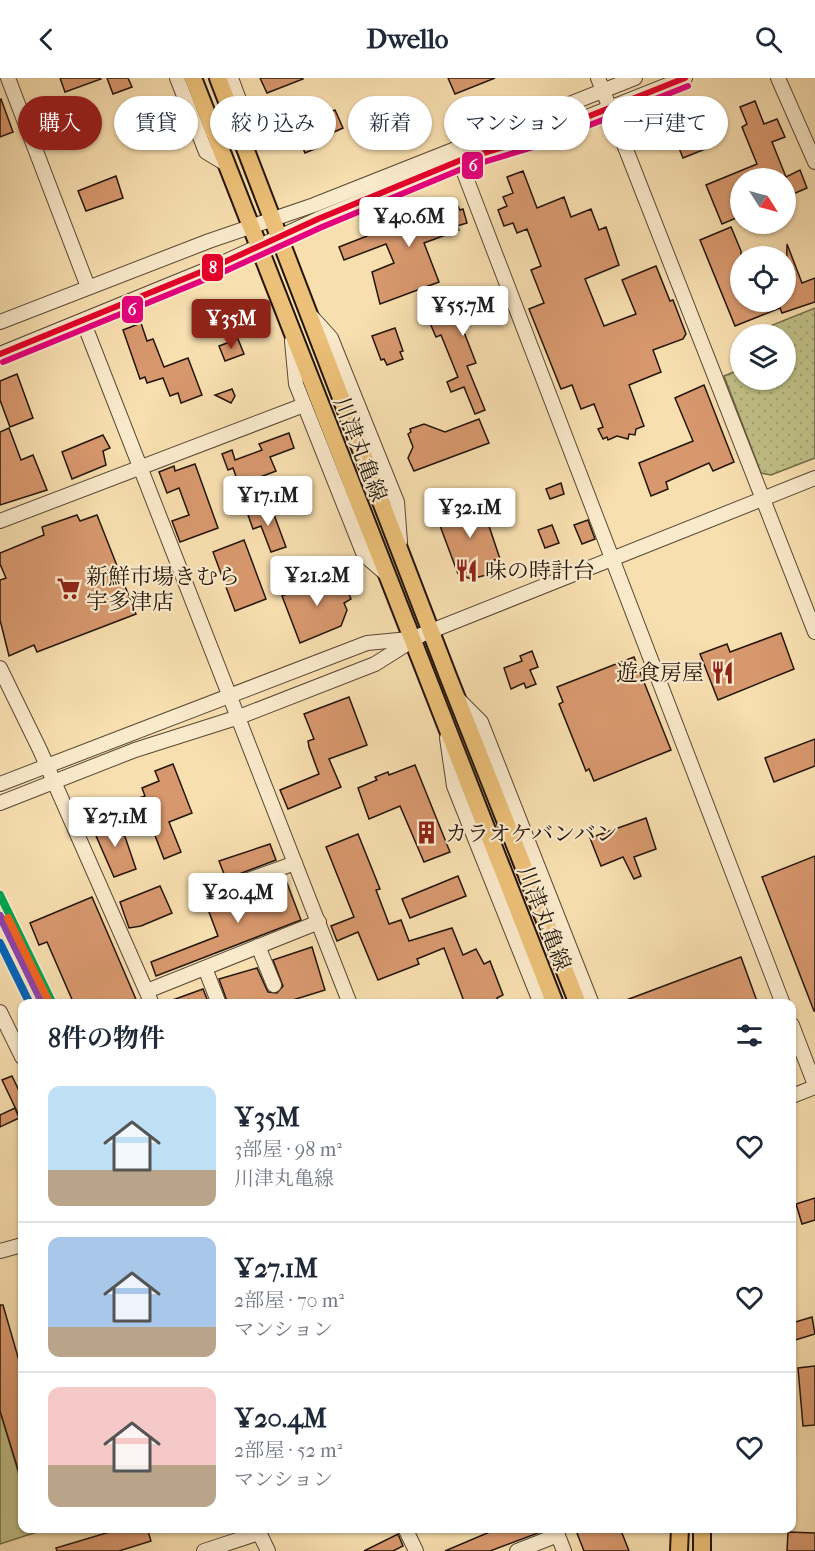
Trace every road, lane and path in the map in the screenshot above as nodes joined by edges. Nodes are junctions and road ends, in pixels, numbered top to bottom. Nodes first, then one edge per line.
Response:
1 (8, 78) edge
2 (177, 78) edge
3 (193, 78) edge
4 (218, 78) edge
5 (231, 78) edge
6 (635, 78) edge
7 (685, 78) edge
8 (778, 78) edge
9 (788, 78) edge
10 (601, 84) edge
11 (225, 96) edge
12 (238, 96) edge
13 (638, 96) edge
14 (602, 110) edge
15 (806, 138) junction
16 (246, 150) edge
17 (627, 150) edge
18 (458, 154) junction
19 (815, 162) edge
20 (226, 164) junction
21 (273, 218) junction
22 (250, 225) junction
23 (279, 238) junction
24 (258, 248) junction
25 (88, 287) junction
26 (83, 321) junction
27 (0, 322) edge
28 (292, 333) junction
29 (0, 354) edge
30 (304, 405) junction
31 (140, 465) junction
32 (815, 478) edge
33 (763, 499) junction
34 (0, 521) edge
35 (612, 558) junction
36 (386, 574) junction
37 (431, 631) junction
38 (815, 632) edge
39 (412, 639) junction
40 (0, 668) edge
41 (230, 696) junction
42 (456, 697) junction
43 (239, 717) junction
44 (445, 724) junction
45 (47, 766) junction
46 (54, 783) junction
47 (0, 784) edge
48 (0, 803) edge
49 (296, 863) junction
50 (229, 887) dead end
51 (319, 922) junction
52 (258, 946) junction
53 (205, 968) junction
54 (274, 985) dead end
55 (150, 997) edge
56 (217, 999) edge
57 (348, 999) edge
58 (539, 999) edge
59 (553, 999) edge
60 (576, 999) edge
61 (590, 999) edge
62 (781, 999) edge
63 (0, 1011) edge
64 (796, 1036) edge
65 (18, 1049) edge
66 (815, 1086) edge
67 (796, 1094) edge
68 (18, 1246) edge
69 (0, 1251) edge
70 (253, 1533) edge
71 (259, 1533) edge
72 (407, 1533) edge
73 (554, 1533) edge
74 (556, 1533) edge
75 (680, 1533) edge
76 (702, 1533) edge
77 (204, 1551) edge
78 (268, 1551) edge
79 (416, 1551) edge
80 (517, 1551) edge
81 (564, 1551) edge
82 (680, 1551) edge
83 (702, 1551) edge

1 - 25 street
2 - 20 street
3 - 20 main road, 川津丸亀線
4 - 11 main road, 川津丸亀線
5 - 12 street
6 - 10 street
7 - 13 street
8 - 15 street
9 - 15 street
10 - 18 street
14 - 18 street
15 - 19 street
16 - 21 main road, 川津丸亀線
17 - 33 street
18 - 21 street
18 - 23 street
18 - 35 street
20 - 22 main road, 川津丸亀線
21 - 22 street
21 - 23 main road, 川津丸亀線
22 - 24 main road, 川津丸亀線
22 - 25 street
23 - 24 street
23 - 37 main road, 川津丸亀線
24 - 26 street
24 - 28 main road, 川津丸亀線
25 - 27 street
26 - 29 street
26 - 31 street
28 - 30 street
28 - 36 main road, 川津丸亀線
30 - 31 street
30 - 36 street
31 - 34 street
31 - 41 street
32 - 33 street
33 - 35 street
33 - 38 street
35 - 37 street
35 - 62 street
36 - 39 main road, 川津丸亀線
37 - 39 street
37 - 42 main road, 川津丸亀線
39 - 41 street
39 - 43 street
39 - 44 main road, 川津丸亀線
40 - 45 street
41 - 43 street
41 - 45 street
42 - 60 main road, 川津丸亀線
42 - 61 street
43 - 46 street
43 - 49 street
44 - 58 street
44 - 59 main road, 川津丸亀線
45 - 46 street
45 - 47 street
46 - 48 street
46 - 55 street
49 - 50 street
49 - 51 street
51 - 52 street
51 - 57 street
52 - 53 street
52 - 54 street
53 - 55 street
53 - 56 street
63 - 65 street
64 - 66 street
66 - 67 street
68 - 69 street
70 - 77 street
71 - 78 street
72 - 79 street
73 - 80 street
74 - 81 street
75 - 82 main road
76 - 83 main road

